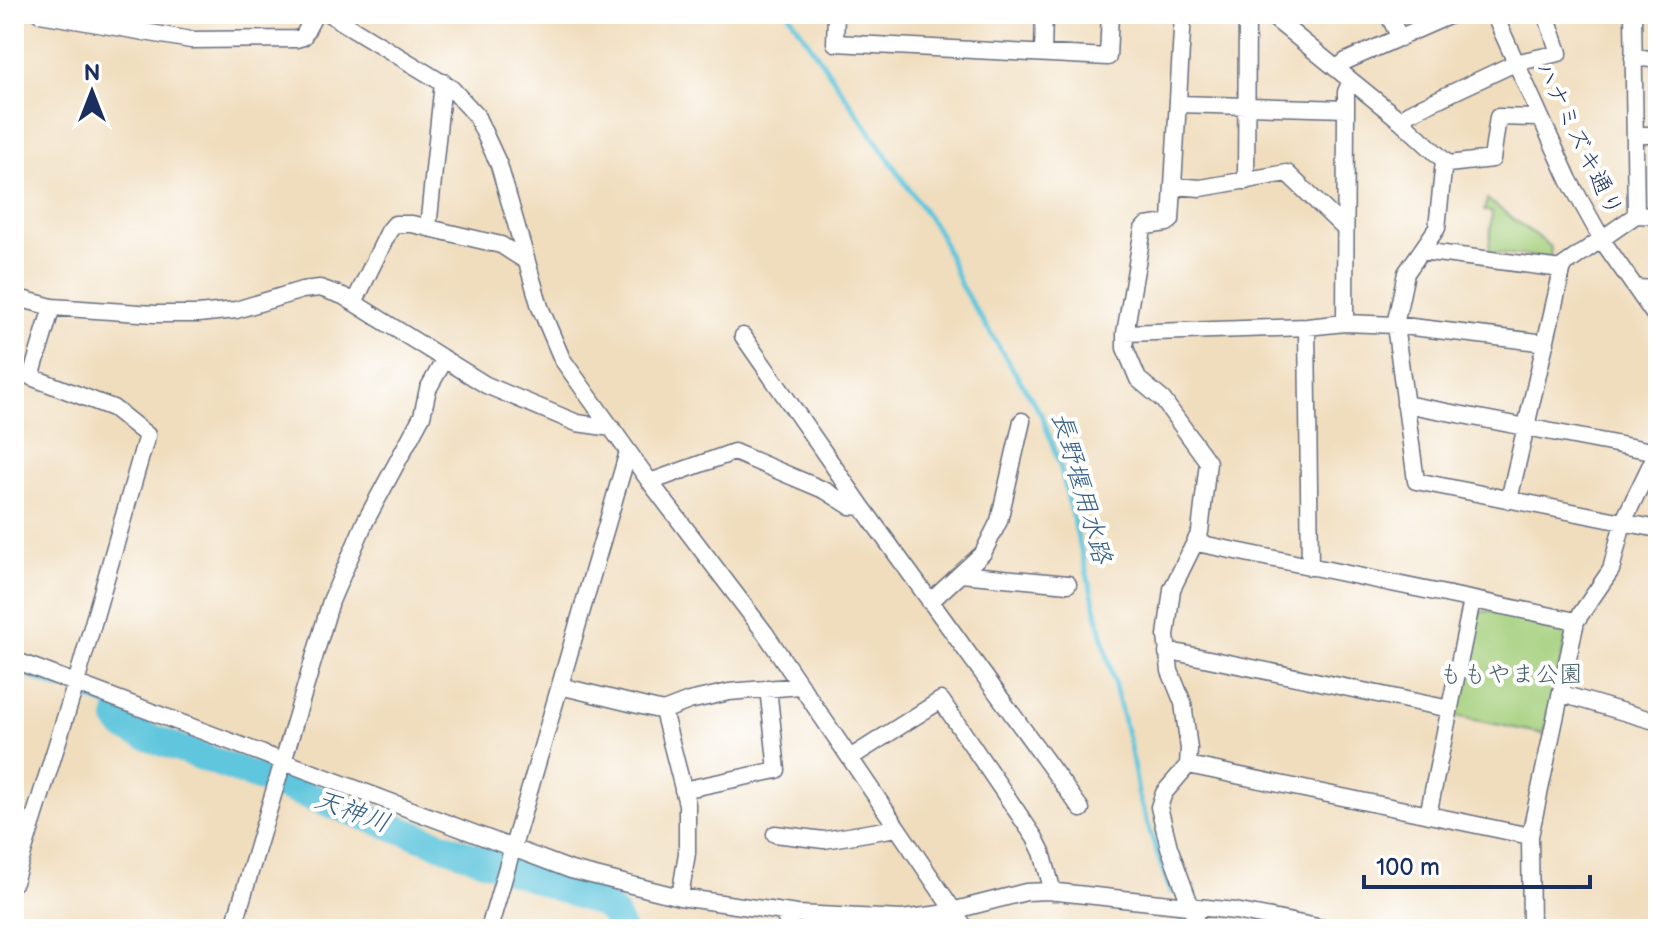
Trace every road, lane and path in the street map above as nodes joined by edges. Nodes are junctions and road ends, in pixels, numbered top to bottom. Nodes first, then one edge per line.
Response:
1 (40, 14) edge
2 (315, 14) edge
3 (329, 14) edge
4 (836, 14) edge
5 (1044, 14) edge
6 (1110, 14) edge
7 (1183, 14) edge
8 (1247, 14) edge
9 (1269, 14) edge
10 (1388, 14) edge
11 (1453, 14) edge
12 (1494, 14) edge
13 (1546, 14) edge
14 (1633, 14) edge
15 (1400, 38) junction
16 (1043, 53) junction
17 (1633, 58) junction
18 (1658, 59) edge
19 (1515, 63) junction
20 (1337, 68) junction
21 (1351, 81) junction
22 (443, 82) junction
23 (1179, 104) junction
24 (1247, 106) junction
25 (1346, 109) junction
26 (1539, 118) junction
27 (1401, 121) junction
28 (1635, 135) junction
29 (1658, 135) edge
30 (1444, 161) junction
31 (1246, 181) junction
32 (1174, 186) junction
33 (1636, 215) junction
34 (1658, 216) edge
35 (428, 228) junction
36 (1345, 229) junction
37 (1602, 239) junction
38 (1421, 251) junction
39 (526, 261) junction
40 (1562, 269) junction
41 (1636, 288) junction
42 (1658, 289) edge
43 (14, 297) edge
44 (354, 303) junction
45 (52, 307) junction
46 (1658, 320) edge
47 (1345, 323) junction
48 (1395, 325) junction
49 (1307, 327) junction
50 (1125, 333) junction
51 (743, 336) dead end
52 (1546, 343) junction
53 (445, 359) junction
54 (1405, 404) junction
55 (1022, 421) dead end
56 (1528, 427) junction
57 (612, 428) junction
58 (628, 452) junction
59 (650, 482) junction
60 (1509, 500) junction
61 (862, 507) junction
62 (1623, 522) junction
63 (1658, 529) edge
64 (1197, 543) junction
65 (1310, 567) junction
66 (961, 574) junction
67 (1068, 584) dead end
68 (1472, 600) junction
69 (930, 602) junction
70 (1576, 621) junction
71 (1167, 653) junction
72 (14, 660) edge
73 (76, 683) junction
74 (560, 686) junction
75 (801, 686) junction
76 (768, 688) junction
77 (1562, 694) junction
78 (1450, 709) junction
79 (663, 711) junction
80 (1658, 722) edge
81 (850, 758) junction
82 (1188, 765) junction
83 (281, 767) junction
84 (683, 790) junction
85 (1081, 809) dead end
86 (1428, 815) junction
87 (897, 828) junction
88 (775, 834) dead end
89 (1530, 836) junction
90 (512, 851) junction
91 (14, 882) edge
92 (1053, 892) junction
93 (680, 897) junction
94 (1190, 905) junction
95 (954, 911) junction
96 (782, 912) junction
97 (233, 929) edge
98 (489, 929) edge
99 (792, 929) edge
100 (966, 929) edge
101 (1199, 929) edge
102 (1328, 929) edge
103 (1531, 929) edge

1 - 2 street
3 - 22 street
4 - 16 street
5 - 16 street
6 - 16 street
7 - 23 street
8 - 24 street
9 - 20 street
10 - 15 street
11 - 15 street
12 - 19 street, ハナミズキ通り
13 - 19 street
14 - 17 street
15 - 20 street
17 - 18 street
17 - 28 street
19 - 26 street, ハナミズキ通り
19 - 27 street
20 - 21 street
21 - 25 street
21 - 27 street
22 - 35 street
22 - 39 street
23 - 24 street
23 - 32 street
24 - 25 street
24 - 31 street
25 - 36 street
26 - 30 street
26 - 37 street, ハナミズキ通り
27 - 30 street
28 - 29 street
28 - 33 street
30 - 38 street
31 - 32 street
31 - 36 street
32 - 50 street
33 - 34 street
33 - 37 street
35 - 39 street
35 - 44 street
36 - 47 street
37 - 40 street
37 - 41 street, ハナミズキ通り
38 - 40 street
38 - 48 street
39 - 57 street
40 - 52 street
41 - 42 street
41 - 46 street, ハナミズキ通り
43 - 45 street
44 - 45 street
44 - 53 street
45 - 73 street
47 - 48 street
47 - 49 street
48 - 52 street
48 - 54 street
49 - 50 street
49 - 65 street
50 - 64 street
51 - 61 street
52 - 56 street
53 - 57 street
53 - 83 street
54 - 56 street
54 - 60 street
55 - 66 street
56 - 60 street
56 - 62 street
57 - 58 street
58 - 59 street
58 - 74 street
59 - 61 street
59 - 75 street
60 - 62 street
61 - 69 street
62 - 63 street
62 - 70 street
64 - 65 street
64 - 71 street
65 - 68 street
66 - 67 street
66 - 69 street
68 - 70 street
68 - 78 street
69 - 85 street
70 - 77 street
71 - 78 street
71 - 82 street
72 - 73 street
73 - 83 street
73 - 91 street
74 - 79 street
74 - 90 street
75 - 76 street
75 - 81 street
76 - 79 street
76 - 84 street
77 - 80 street
77 - 89 street
78 - 86 street
79 - 84 street
81 - 87 street
81 - 92 street
82 - 86 street
82 - 94 street
83 - 90 street
83 - 97 street
84 - 93 street
86 - 89 street
87 - 88 street
87 - 95 street
89 - 103 street
90 - 93 street
90 - 98 street
92 - 94 street
92 - 95 street
93 - 96 street
94 - 101 street
94 - 102 street
95 - 96 street
95 - 100 street
96 - 99 street

